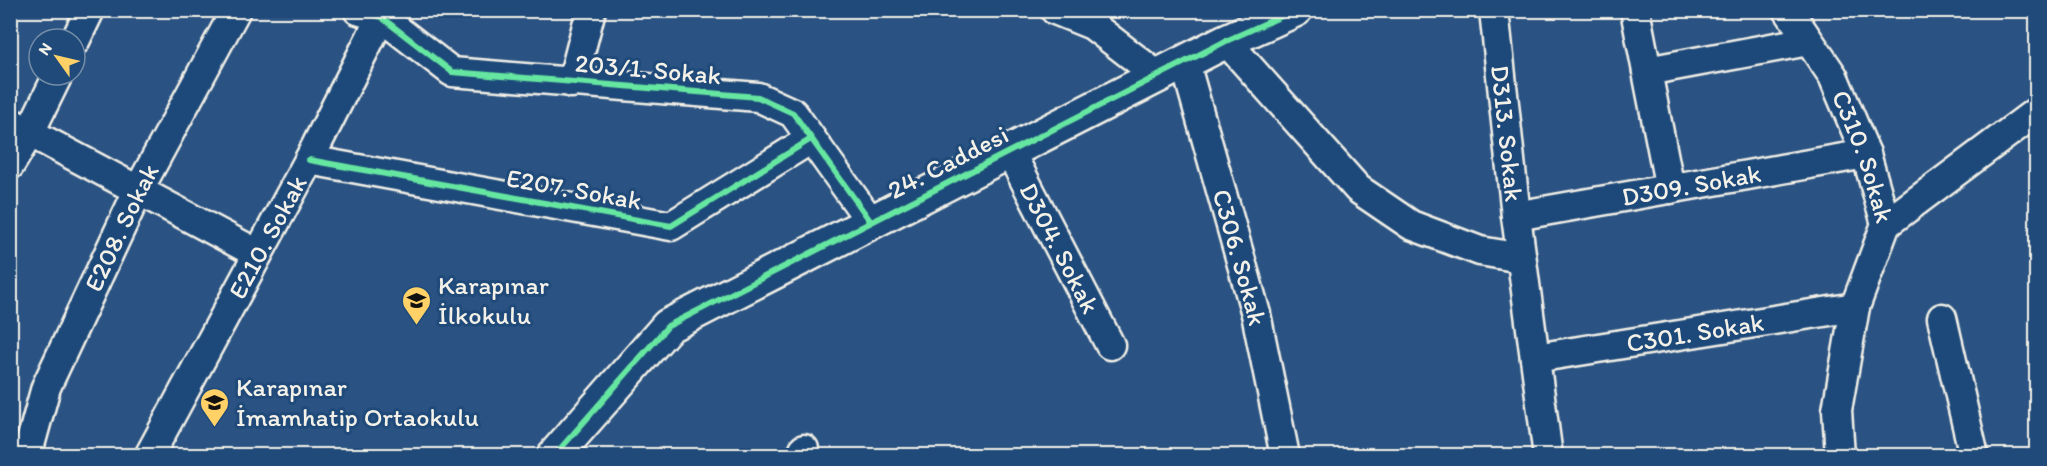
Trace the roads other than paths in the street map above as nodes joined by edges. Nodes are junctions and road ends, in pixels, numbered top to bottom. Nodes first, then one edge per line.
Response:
1 (90, 10) edge
2 (236, 10) edge
3 (591, 10) edge
4 (1055, 10) edge
5 (1295, 10) edge
6 (1494, 10) edge
7 (1635, 10) edge
8 (1788, 10) edge
9 (376, 13) edge
10 (1084, 18) edge
11 (82, 27) edge
12 (1226, 41) junction
13 (1808, 41) junction
14 (1172, 69) junction
15 (1647, 71) junction
16 (572, 83) junction
17 (49, 87) edge
18 (2037, 112) edge
19 (20, 127) edge
20 (810, 140) junction
21 (1010, 152) junction
22 (1866, 154) junction
23 (309, 160) junction
24 (10, 165) edge
25 (1670, 189) junction
26 (138, 192) junction
27 (1516, 216) junction
28 (871, 222) junction
29 (1886, 224) junction
30 (258, 254) junction
31 (1521, 258) junction
32 (1855, 307) junction
33 (1942, 318) dead end
34 (1110, 345) dead end
35 (1535, 358) junction
36 (585, 422) junction
37 (27, 456) edge
38 (149, 456) edge
39 (554, 456) edge
40 (563, 456) edge
41 (1285, 456) edge
42 (1548, 456) edge
43 (1840, 456) edge
44 (1974, 456) edge

1 - 11 street
2 - 26 street, E208. Sokak
3 - 16 street, 203/1. Sokak
4 - 10 street
5 - 12 street, 24. Caddesi
6 - 27 street, D313. Sokak
7 - 15 street
8 - 13 street, C310. Sokak
9 - 16 street, 203/1. Sokak
9 - 23 street, E210. Sokak
10 - 14 street
12 - 14 street, 24. Caddesi
12 - 31 street
13 - 15 street
13 - 22 street, C310. Sokak
14 - 21 street, 24. Caddesi
14 - 41 street, C306. Sokak
15 - 25 street
16 - 20 street, 203/1. Sokak
17 - 19 street
18 - 29 street
19 - 24 street
19 - 26 street
20 - 23 street, E207. Sokak
20 - 28 street, 203/1. Sokak
21 - 28 street, 24. Caddesi
21 - 34 street, D304. Sokak
22 - 25 street, D309. Sokak
22 - 29 street, C310. Sokak
23 - 30 street, E210. Sokak
25 - 27 street, D309. Sokak
26 - 30 street
26 - 37 street, E208. Sokak
27 - 31 street, D313. Sokak
28 - 36 street, 24. Caddesi
29 - 32 street, C310. Sokak
30 - 38 street, E210. Sokak
31 - 35 street, D313. Sokak
32 - 35 street, C301. Sokak
32 - 43 street, C310. Sokak
33 - 44 street
35 - 42 street, D313. Sokak
36 - 39 street
36 - 40 street

